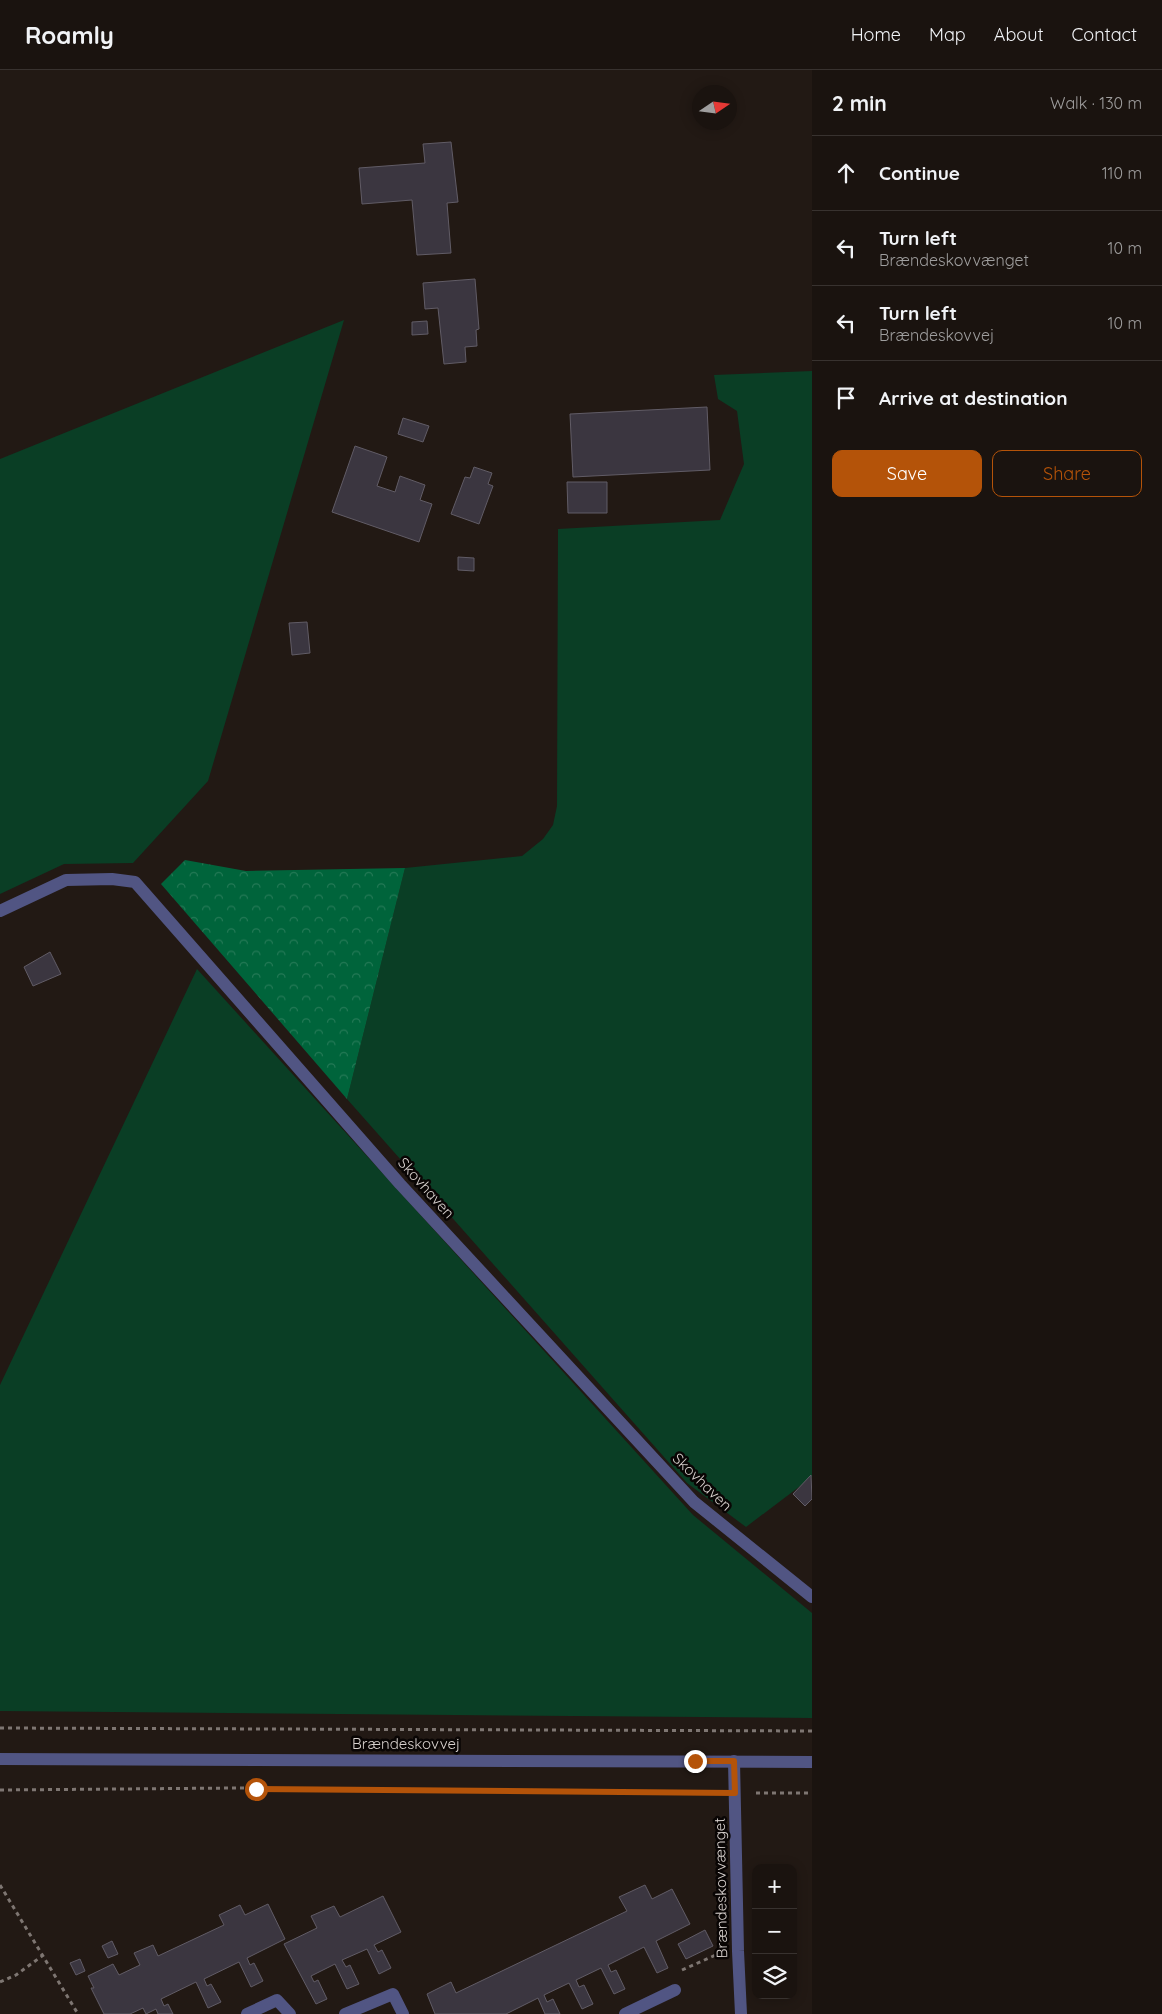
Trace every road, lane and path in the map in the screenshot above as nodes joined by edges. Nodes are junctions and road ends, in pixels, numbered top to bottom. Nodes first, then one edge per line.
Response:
1 (0, 911) edge
2 (812, 1597) edge
3 (0, 1728) edge
4 (812, 1731) edge
5 (0, 1759) edge
6 (734, 1761) junction
7 (812, 1762) edge
8 (0, 1790) edge
9 (735, 1793) junction
10 (812, 1793) edge
11 (0, 1885) edge
12 (738, 1951) junction
13 (42, 1956) junction
14 (0, 1982) edge
15 (675, 1990) joint
16 (78, 2014) edge
17 (247, 2014) edge
18 (290, 2014) edge
19 (345, 2014) edge
20 (404, 2014) edge
21 (625, 2014) edge
22 (741, 2014) edge

1 - 2 street, Skovhaven
3 - 4 path
5 - 6 street, Brændeskovvej
6 - 7 street, Brændeskovvej
6 - 9 street, Brændeskovvænget
8 - 9 path
9 - 10 path
9 - 12 street, Brændeskovvænget
11 - 13 path
12 - 15 path
12 - 22 street, Brændeskovvænget
13 - 14 path
13 - 16 path
15 - 21 street
17 - 18 street
19 - 20 street

